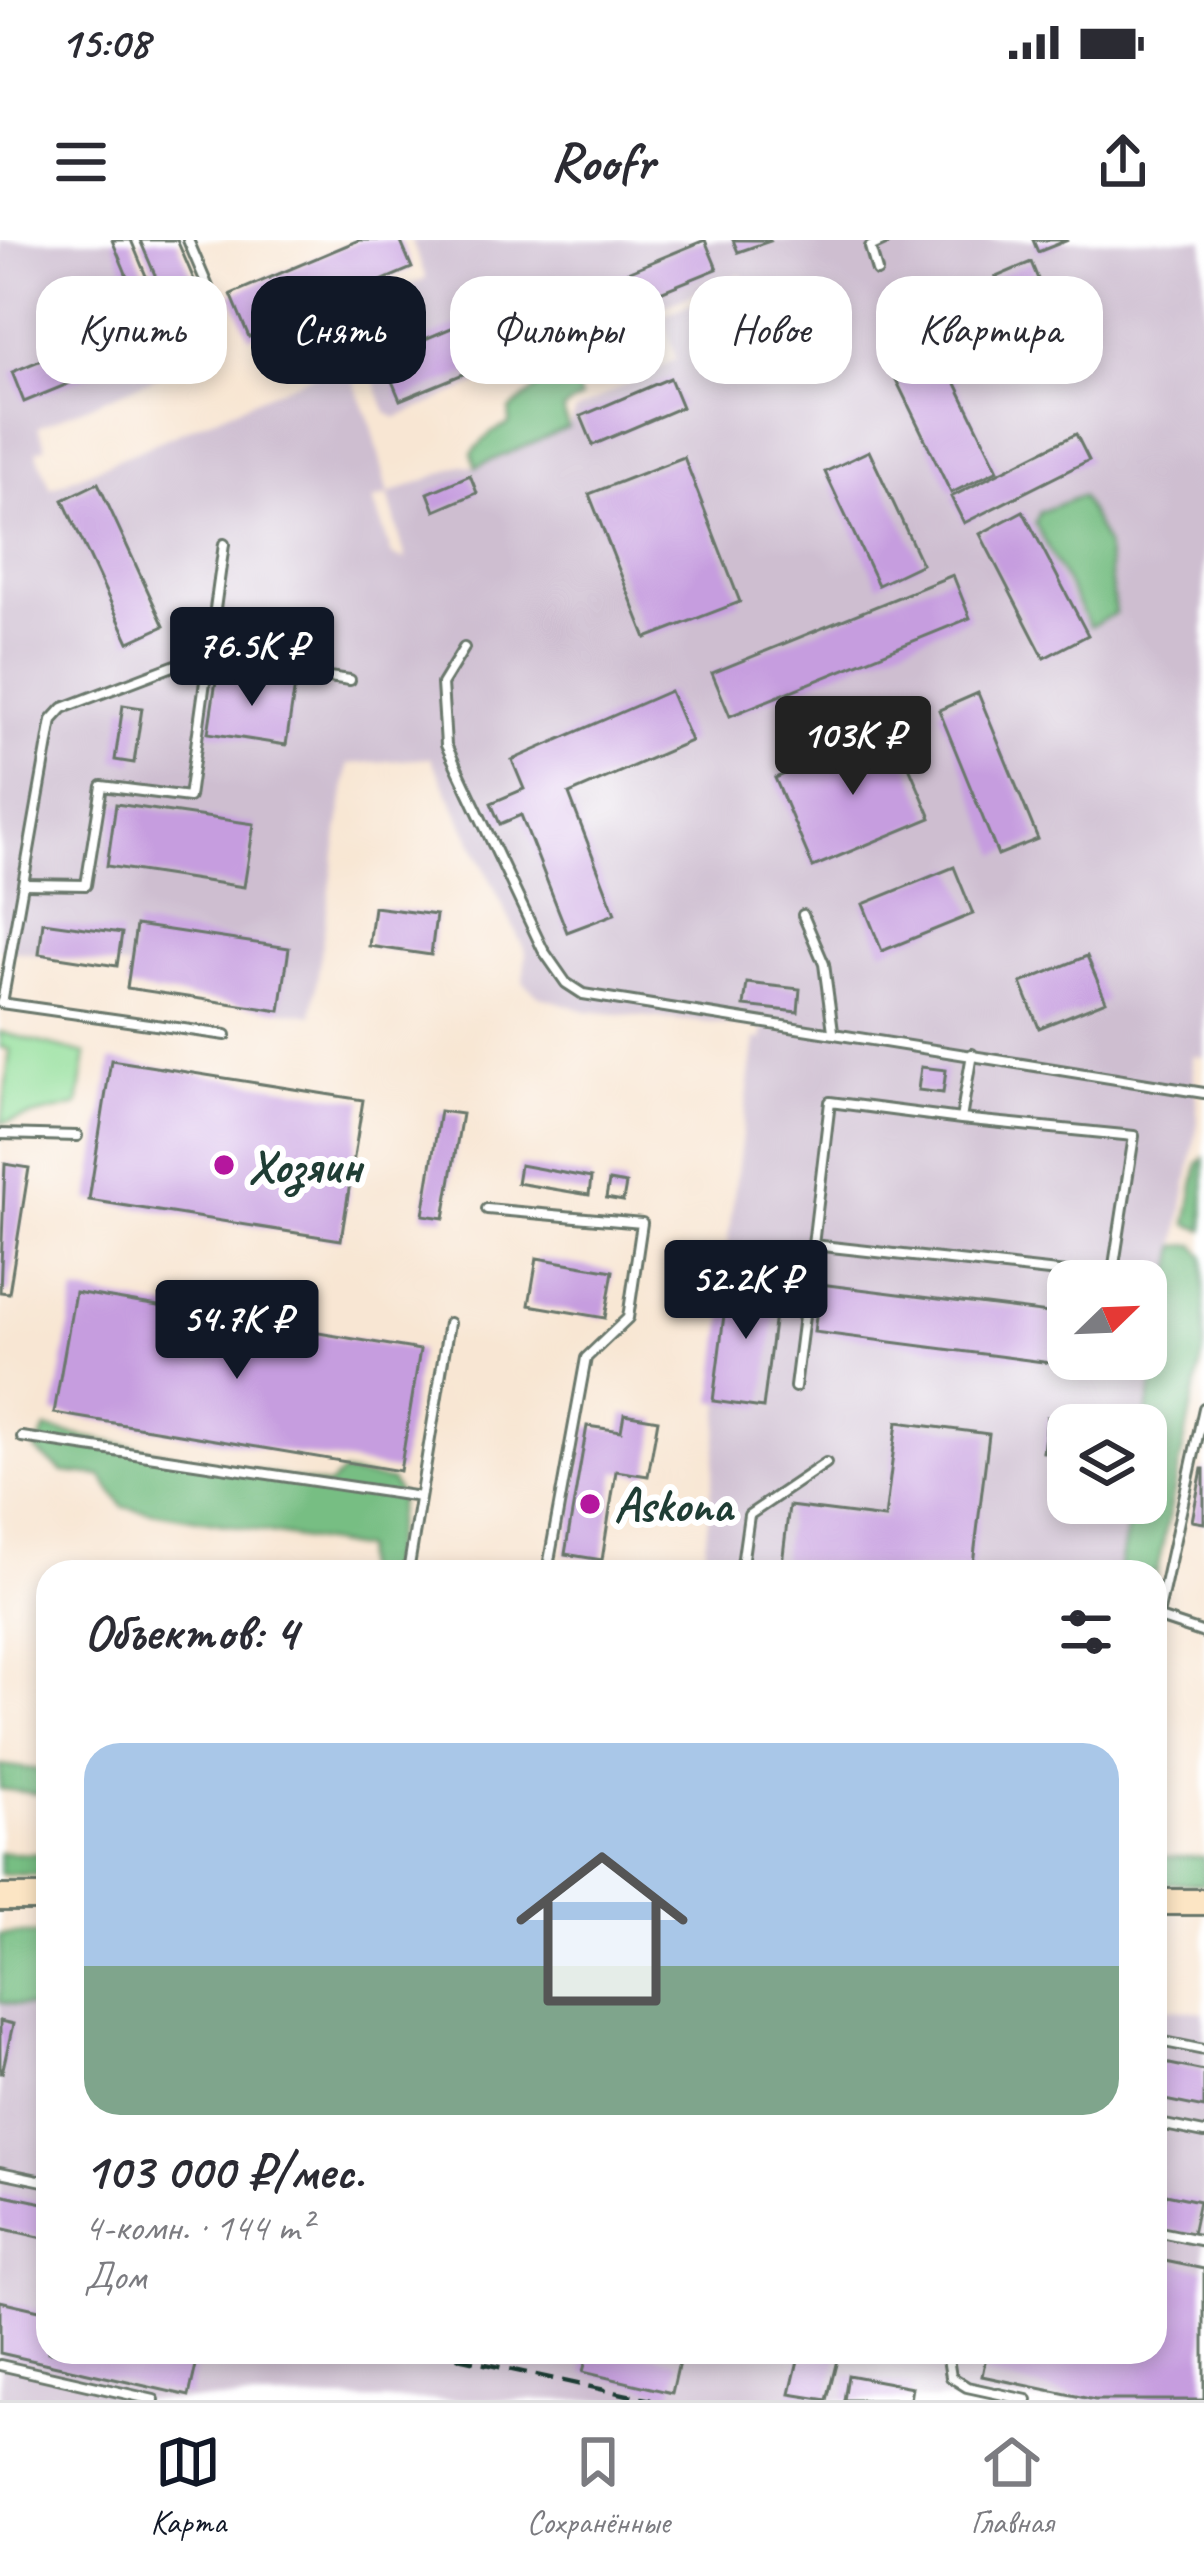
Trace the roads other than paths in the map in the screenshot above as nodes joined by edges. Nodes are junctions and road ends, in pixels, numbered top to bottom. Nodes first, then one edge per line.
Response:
1 (188, 240) edge
2 (886, 240) edge
3 (877, 271) dead end
4 (203, 276) edge
5 (224, 544) dead end
6 (464, 649) dead end
7 (208, 660) junction
8 (350, 680) dead end
9 (25, 884) junction
10 (803, 915) dead end
11 (1, 1003) edge
12 (833, 1031) junction
13 (226, 1035) dead end
14 (972, 1054) junction
15 (1204, 1093) edge
16 (962, 1119) junction
17 (0, 1134) edge
18 (76, 1136) dead end
19 (487, 1209) dead end
20 (813, 1245) junction
21 (449, 1322) dead end
22 (794, 1387) dead end
23 (1204, 1408) edge
24 (22, 1437) dead end
25 (826, 1463) dead end
26 (420, 1497) junction
27 (410, 1560) edge
28 (550, 1560) edge
29 (743, 1560) edge
30 (1167, 1577) edge
31 (1167, 1625) edge
32 (1204, 1633) edge
33 (0, 1898) edge
34 (36, 1898) edge
35 (1167, 1902) edge
36 (1204, 1902) edge
37 (1167, 2042) edge
38 (1204, 2050) edge
39 (1167, 2125) edge
40 (1204, 2133) edge
41 (0, 2172) edge
42 (36, 2180) edge
43 (1167, 2233) edge
44 (1204, 2241) edge
45 (949, 2364) edge
46 (0, 2366) edge
47 (154, 2400) edge
48 (1027, 2400) edge

1 - 4 lane
2 - 3 lane
5 - 7 lane
6 - 12 lane
7 - 8 lane
7 - 9 lane
7 - 9 lane
9 - 11 lane
10 - 12 lane
11 - 13 lane
12 - 14 lane
14 - 15 lane
14 - 16 lane
16 - 20 lane
16 - 20 lane
17 - 18 lane
19 - 28 lane
20 - 22 lane
21 - 26 lane
23 - 30 lane
24 - 26 lane
25 - 29 lane
26 - 27 lane
31 - 32 lane
33 - 34 main road
35 - 36 main road
37 - 38 lane
39 - 40 lane
41 - 42 lane
43 - 44 lane
45 - 48 lane
46 - 47 lane

